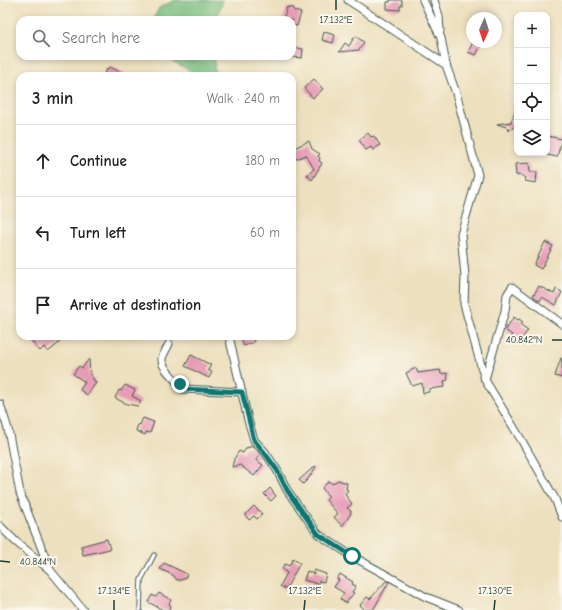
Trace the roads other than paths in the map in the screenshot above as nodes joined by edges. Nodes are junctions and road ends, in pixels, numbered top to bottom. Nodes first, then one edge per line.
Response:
1 (348, 0) edge
2 (423, 0) edge
3 (434, 0) edge
4 (441, 38) junction
5 (446, 65) junction
6 (562, 324) edge
7 (230, 340) edge
8 (170, 344) dead end
9 (485, 380) junction
10 (242, 392) junction
11 (0, 404) edge
12 (562, 517) edge
13 (0, 526) edge
14 (154, 555) dead end
15 (50, 570) junction
16 (83, 610) edge
17 (140, 610) edge
18 (459, 610) edge

1 - 5 street
2 - 4 street
3 - 4 street
4 - 5 street
5 - 9 street
6 - 9 street
7 - 10 street
8 - 10 street
9 - 12 street
10 - 18 street
11 - 15 street
13 - 15 street
14 - 17 lane
15 - 16 street

